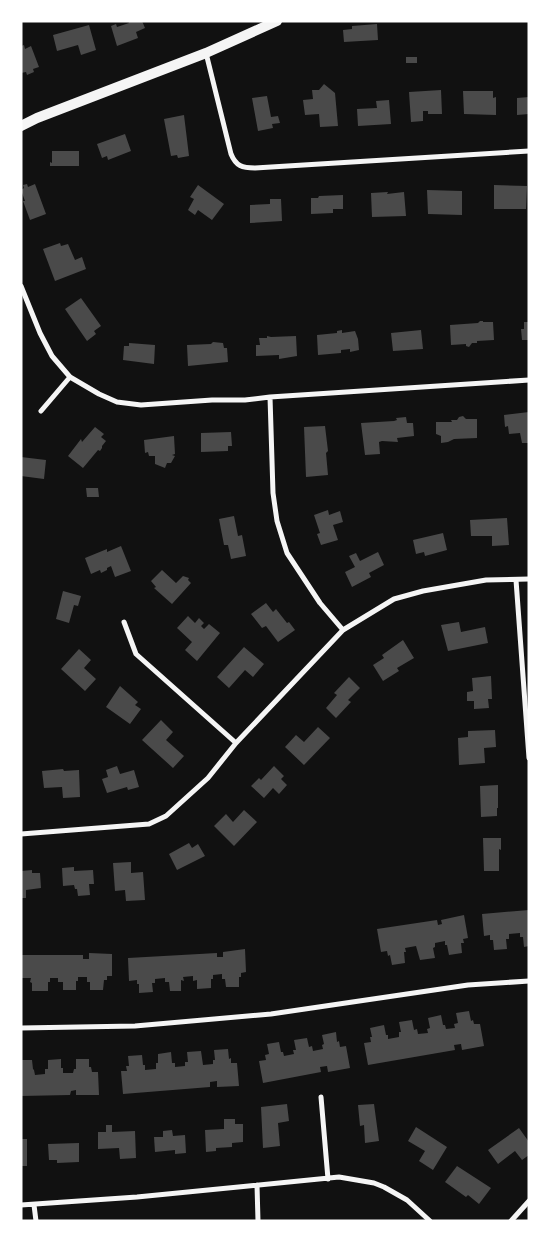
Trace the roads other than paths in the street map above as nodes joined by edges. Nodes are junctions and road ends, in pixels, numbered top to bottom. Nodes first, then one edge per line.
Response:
1 (276, 21) edge
2 (206, 53) junction
3 (37, 118) junction
4 (21, 122) edge
5 (21, 126) edge
6 (529, 151) edge
7 (21, 286) edge
8 (70, 376) junction
9 (529, 380) edge
10 (270, 397) junction
11 (41, 411) dead end
12 (529, 579) edge
13 (516, 580) junction
14 (124, 622) dead end
15 (343, 630) junction
16 (236, 743) junction
17 (529, 758) edge
18 (21, 834) edge
19 (529, 981) edge
20 (21, 1028) edge
21 (321, 1097) dead end
22 (328, 1179) junction
23 (257, 1186) junction
24 (529, 1201) edge
25 (21, 1205) edge
26 (34, 1205) junction
27 (36, 1221) edge
28 (258, 1221) edge
29 (430, 1221) edge
30 (511, 1221) edge

1 - 2 main road
2 - 3 main road
2 - 6 street
3 - 4 main road
3 - 5 main road
7 - 8 street
8 - 10 street
8 - 11 street
9 - 10 street
10 - 15 street
12 - 13 street
13 - 15 street
13 - 17 street
14 - 16 street
15 - 16 street
16 - 18 street
19 - 20 street
21 - 22 street
22 - 23 street
22 - 29 street
23 - 26 street
23 - 28 street
24 - 30 street
25 - 26 street
26 - 27 street

